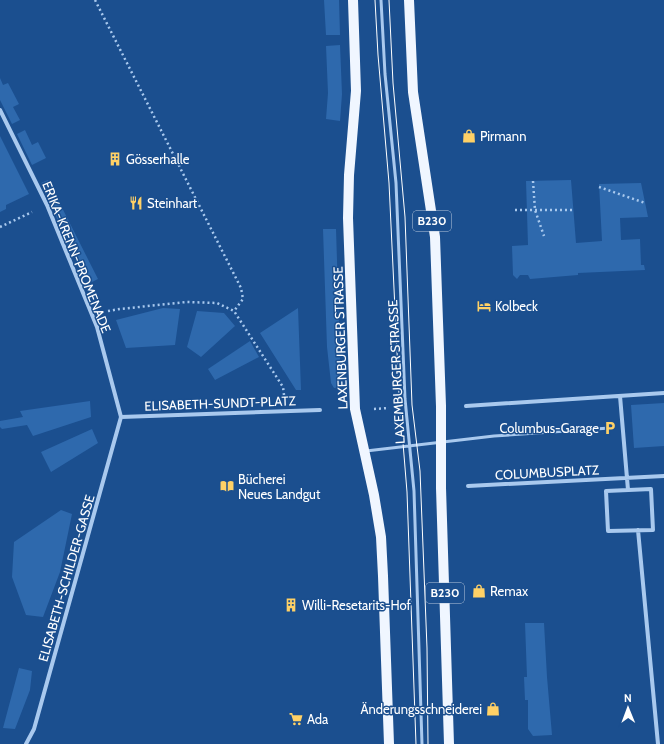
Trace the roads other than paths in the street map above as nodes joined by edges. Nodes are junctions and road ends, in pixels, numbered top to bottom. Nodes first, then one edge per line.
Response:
1 (353, 0) edge
2 (381, 0) edge
3 (409, 0) edge
4 (0, 110) edge
5 (664, 393) edge
6 (620, 396) junction
7 (466, 406) dead end
8 (320, 410) dead end
9 (121, 417) junction
10 (610, 428) dead end
11 (442, 442) junction
12 (410, 446) junction
13 (365, 451) junction
14 (664, 476) edge
15 (627, 478) junction
16 (468, 486) dead end
17 (628, 490) junction
18 (638, 530) junction
19 (26, 744) edge
20 (389, 744) edge
21 (422, 744) edge
22 (449, 744) edge
23 (658, 744) edge

1 - 13 main road, LAXENBURGER STRASSE
2 - 12 lane, LAXEMBURGER STRASSE
3 - 11 main road, B230
4 - 9 street, ERIKA-KRENN-PROMENADE
5 - 6 street
6 - 7 street
6 - 15 street
8 - 9 street, ELISABETH-SUNDT-PLATZ
9 - 19 street, ELISABETH-SCHILDER-GASSE
10 - 11 lane
11 - 12 lane
11 - 22 main road, B230
12 - 13 lane
12 - 21 lane, LAXEMBURGER STRASSE
13 - 20 main road, LAXENBURGER STRASSE
14 - 15 street, COLUMBUSPLATZ
15 - 16 street, COLUMBUSPLATZ
15 - 17 street
17 - 18 street, COLUMBUSPLATZ
17 - 18 street, COLUMBUSPLATZ
18 - 23 street

